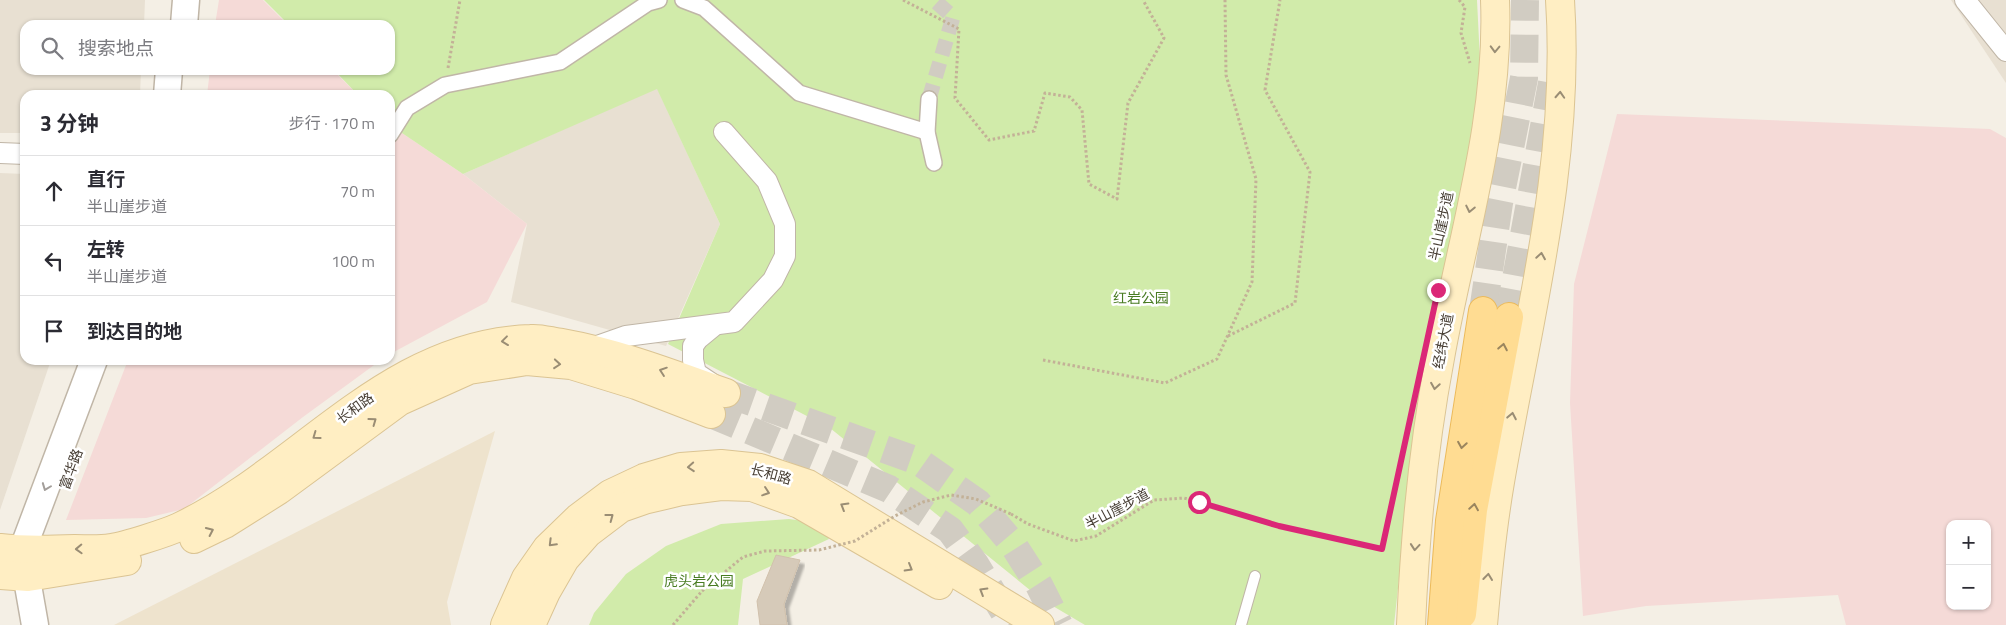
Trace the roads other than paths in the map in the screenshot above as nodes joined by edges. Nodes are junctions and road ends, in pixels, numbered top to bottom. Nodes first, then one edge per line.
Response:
1 (173, 0) edge
2 (186, 0) edge
3 (659, 0) edge
4 (683, 0) edge
5 (1495, 0) edge
6 (1560, 0) edge
7 (1965, 0) edge
8 (172, 20) edge
9 (184, 20) edge
10 (2006, 51) edge
11 (168, 75) edge
12 (181, 75) edge
13 (167, 90) edge
14 (179, 90) edge
15 (929, 100) tunnel mouth
16 (395, 127) edge
17 (724, 132) dead end
18 (927, 132) junction
19 (0, 153) edge
20 (20, 154) edge
21 (934, 163) dead end
22 (715, 325) junction
23 (589, 349) junction
24 (92, 365) edge
25 (108, 365) edge
26 (718, 403) junction
27 (21, 550) edge
28 (0, 575) edge
29 (1255, 576) dead end
30 (28, 577) junction
31 (35, 625) edge
32 (505, 625) edge
33 (531, 625) edge
34 (1007, 625) edge
35 (1040, 625) edge
36 (1241, 625) edge
37 (1411, 625) edge
38 (1442, 625) edge
39 (1461, 625) edge
40 (1483, 625) edge

1 - 8 street
2 - 9 street
3 - 16 street
4 - 18 street
5 -> 37 main road, 经纬大道
40 -> 6 main road
7 - 10 street
11 - 13 street
12 - 14 street
15 - 18 street
17 - 22 street
18 - 21 street
19 - 20 street
22 - 23 street
22 - 26 street
26 -> 23 main road, 长和路
23 -> 27 main road, 长和路
24 -> 27 street, 富华路
25 - 27 street, 富华路
30 -> 26 main road, 长和路
27 - 30 street, 富华路
28 - 30 main road, 长和路
29 - 36 lane
30 - 31 street
35 -> 32 main road, 长和路
33 -> 34 main road, 长和路
39 -> 38 main road

